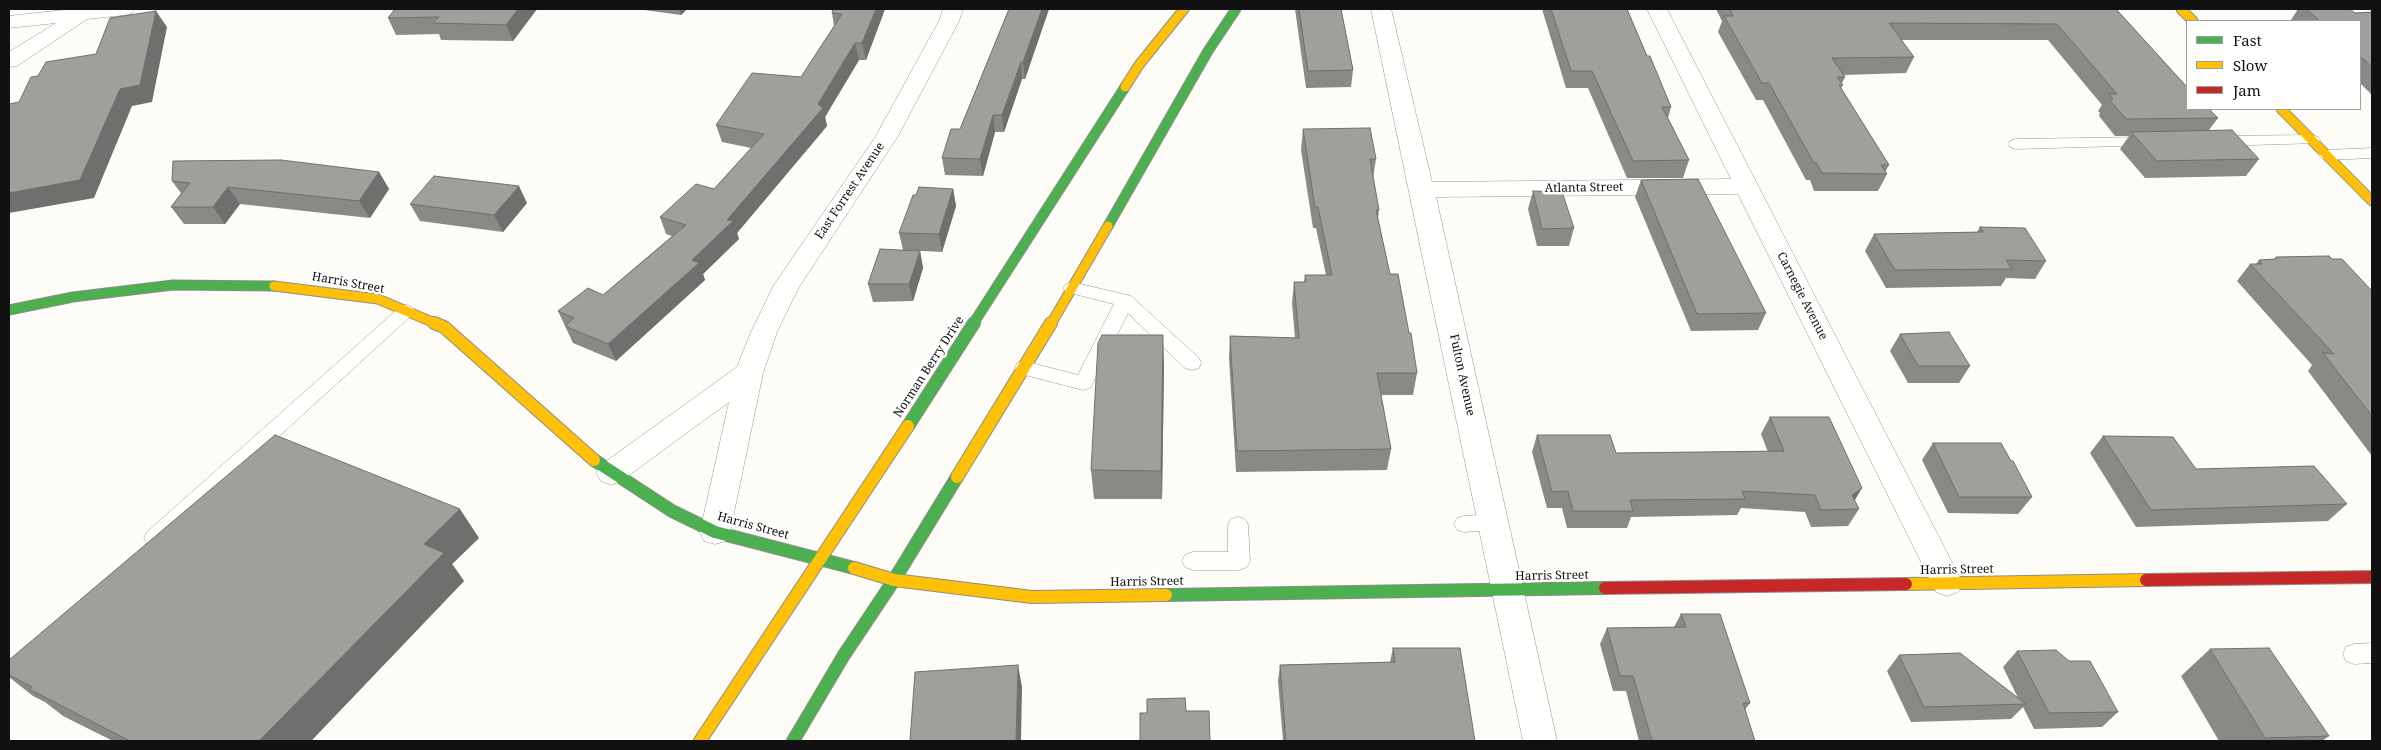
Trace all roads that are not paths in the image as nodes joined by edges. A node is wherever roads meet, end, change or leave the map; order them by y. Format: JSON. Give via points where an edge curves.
{"nodes":[{"id":1,"x":125,"y":9,"type":"edge"},
{"id":2,"x":953,"y":9,"type":"edge"},
{"id":3,"x":1184,"y":9,"type":"edge"},
{"id":4,"x":1236,"y":9,"type":"edge"},
{"id":5,"x":1381,"y":9,"type":"edge"},
{"id":6,"x":1657,"y":9,"type":"edge"},
{"id":7,"x":2181,"y":9,"type":"edge"},
{"id":8,"x":89,"y":11,"type":"edge"},
{"id":9,"x":2192,"y":20,"type":"edge"},
{"id":10,"x":9,"y":22,"type":"edge"},
{"id":11,"x":9,"y":61,"type":"edge"},
{"id":12,"x":2282,"y":110,"type":"edge"},
{"id":13,"x":2312,"y":140,"type":"junction"},
{"id":14,"x":2164,"y":142,"type":"edge"},
{"id":15,"x":2204,"y":142,"type":"edge"},
{"id":16,"x":2016,"y":144,"type":"dead end"},
{"id":17,"x":2372,"y":153,"type":"edge"},
{"id":18,"x":2327,"y":155,"type":"junction"},
{"id":19,"x":1747,"y":186,"type":"junction"},
{"id":20,"x":1422,"y":190,"type":"junction"},
{"id":21,"x":2372,"y":201,"type":"edge"},
{"id":22,"x":1072,"y":288,"type":"junction"},
{"id":23,"x":1125,"y":300,"type":"junction"},
{"id":24,"x":9,"y":310,"type":"edge"},
{"id":25,"x":406,"y":311,"type":"junction"},
{"id":26,"x":1192,"y":363,"type":"dead end"},
{"id":27,"x":1024,"y":368,"type":"junction"},
{"id":28,"x":749,"y":373,"type":"junction"},
{"id":29,"x":612,"y":473,"type":"junction"},
{"id":30,"x":1494,"y":522,"type":"junction"},
{"id":31,"x":1464,"y":524,"type":"dead end"},
{"id":32,"x":1238,"y":525,"type":"dead end"},
{"id":33,"x":716,"y":532,"type":"junction"},
{"id":34,"x":141,"y":550,"type":"edge"},
{"id":35,"x":822,"y":559,"type":"junction"},
{"id":36,"x":1193,"y":561,"type":"dead end"},
{"id":37,"x":2372,"y":578,"type":"edge"},
{"id":38,"x":894,"y":580,"type":"junction"},
{"id":39,"x":1947,"y":583,"type":"junction"},
{"id":40,"x":1508,"y":590,"type":"junction"},
{"id":41,"x":700,"y":741,"type":"edge"},
{"id":42,"x":793,"y":741,"type":"edge"},
{"id":43,"x":1540,"y":741,"type":"edge"}],
"edges":[{"from":1,"to":8,"type":"street"},
{"from":2,"to":28,"type":"street","name":"East Forrest Avenue","via":[[887,136],[787,285]]},
{"from":3,"to":35,"type":"main road","name":"Norman Berry Drive","via":[[1140,65]]},
{"from":4,"to":22,"type":"main road"},
{"from":5,"to":20,"type":"street","name":"Fulton Avenue"},
{"from":6,"to":19,"type":"street","name":"Carnegie Avenue"},
{"from":7,"to":9,"type":"main road"},
{"from":8,"to":10,"type":"street"},
{"from":8,"to":11,"type":"street"},
{"from":12,"to":13,"type":"main road"},
{"from":13,"to":15,"type":"lane"},
{"from":13,"to":18,"type":"main road"},
{"from":14,"to":16,"type":"lane"},
{"from":17,"to":18,"type":"lane"},
{"from":18,"to":21,"type":"main road"},
{"from":19,"to":20,"type":"street","name":"Atlanta Street"},
{"from":19,"to":39,"type":"street","name":"Carnegie Avenue"},
{"from":20,"to":30,"type":"street","name":"Fulton Avenue"},
{"from":22,"to":23,"type":"lane"},
{"from":22,"to":27,"type":"main road"},
{"from":23,"to":26,"type":"lane"},
{"from":23,"to":27,"type":"lane","via":[[1083,383]]},
{"from":24,"to":25,"type":"main road","name":"Harris Street","via":[[73,297],[173,285],[281,286],[378,299]]},
{"from":25,"to":29,"type":"main road","name":"Harris Street","via":[[444,327],[584,452]]},
{"from":25,"to":34,"type":"lane"},
{"from":27,"to":38,"type":"main road"},
{"from":28,"to":29,"type":"street"},
{"from":28,"to":33,"type":"street","name":"East Forrest Avenue"},
{"from":29,"to":33,"type":"main road","name":"Harris Street","via":[[672,511]]},
{"from":30,"to":31,"type":"lane"},
{"from":30,"to":40,"type":"street","name":"Fulton Avenue"},
{"from":32,"to":36,"type":"lane","via":[[1239,561]]},
{"from":33,"to":35,"type":"main road","name":"Harris Street"},
{"from":35,"to":38,"type":"main road","name":"Harris Street"},
{"from":35,"to":41,"type":"main road","name":"Norman Berry Drive"},
{"from":37,"to":39,"type":"main road","name":"Harris Street"},
{"from":38,"to":40,"type":"main road","name":"Harris Street","via":[[1032,597]]},
{"from":38,"to":42,"type":"main road"},
{"from":39,"to":40,"type":"main road","name":"Harris Street"},
{"from":40,"to":43,"type":"street","name":"Fulton Avenue"}]}
